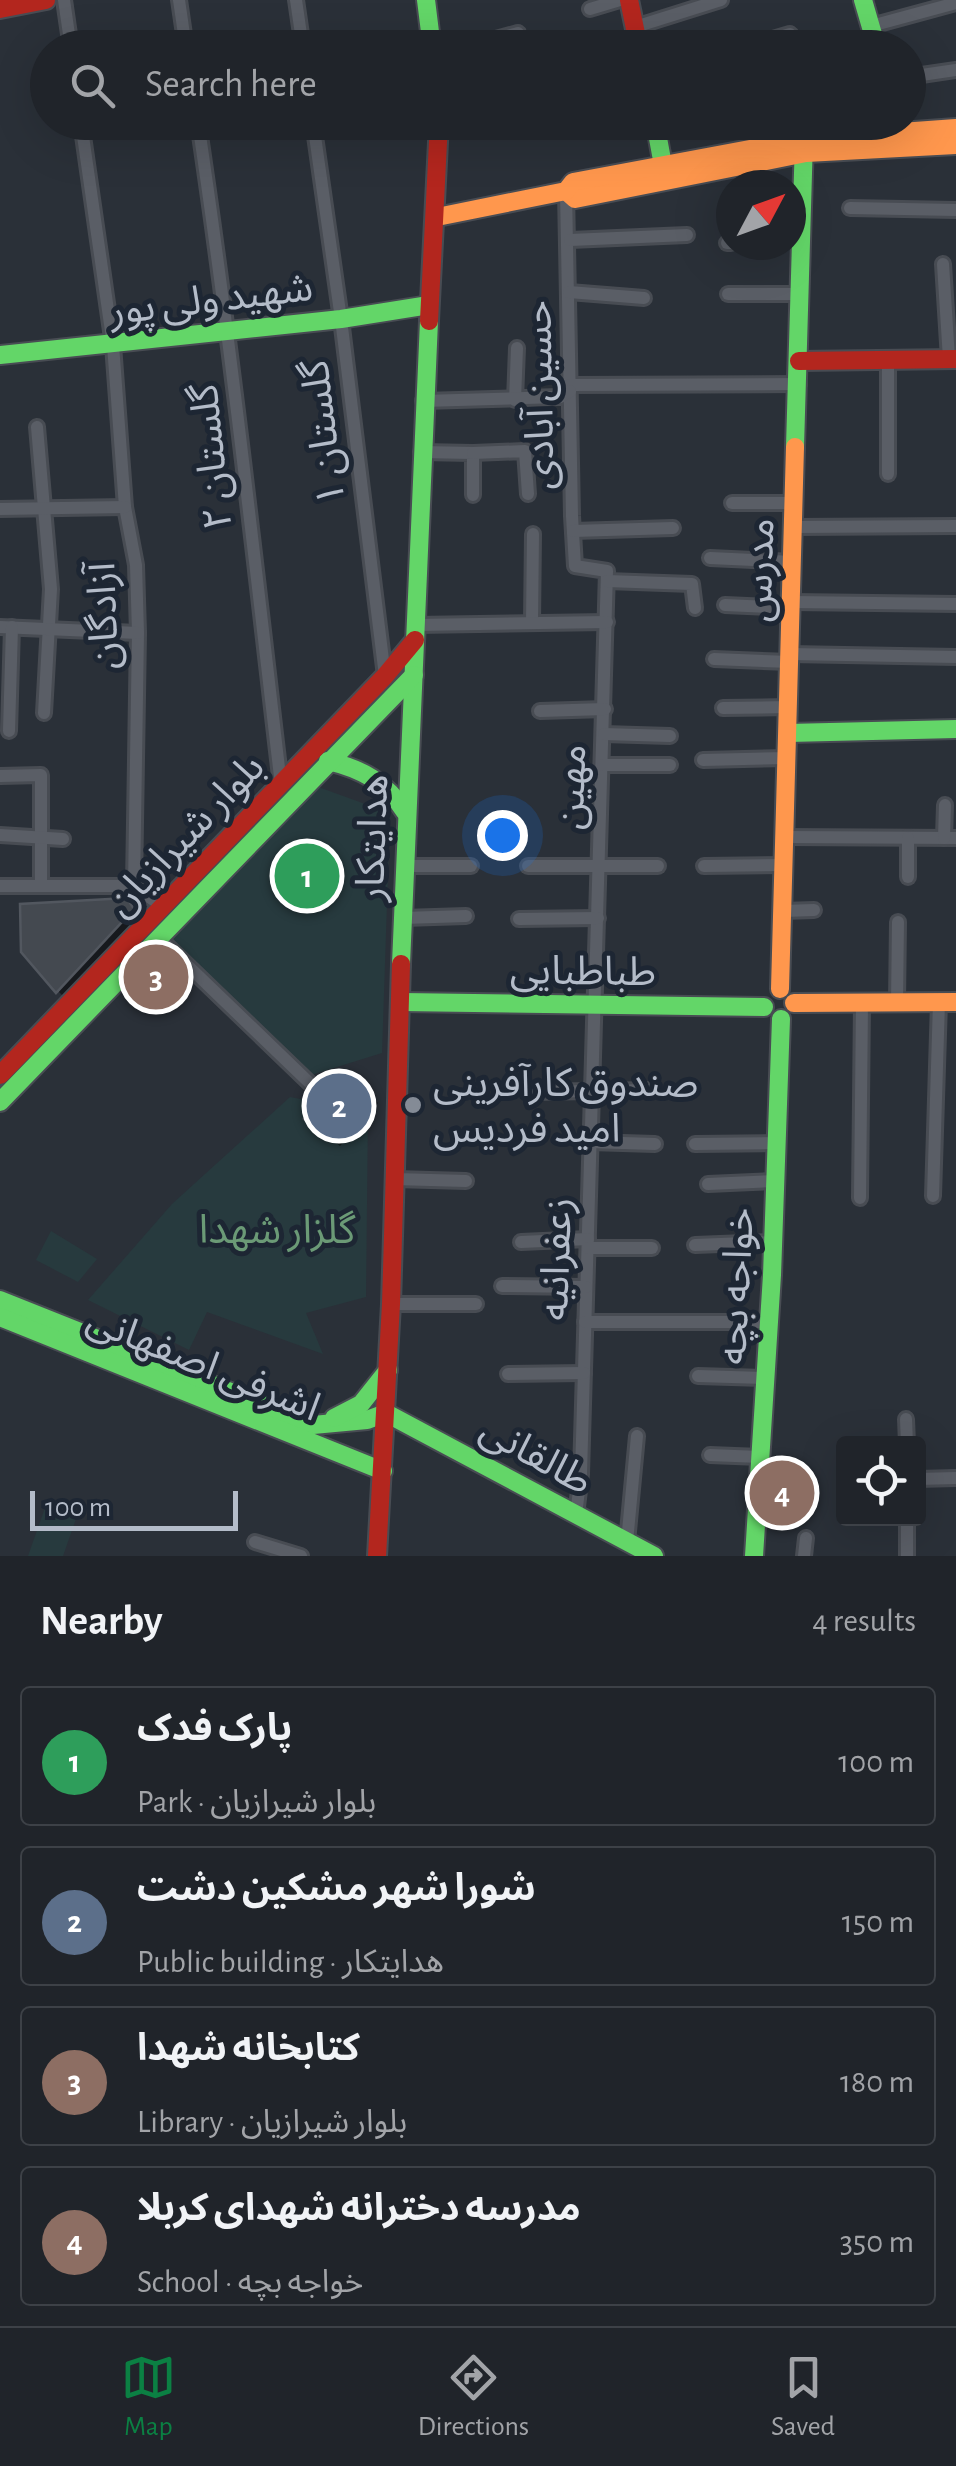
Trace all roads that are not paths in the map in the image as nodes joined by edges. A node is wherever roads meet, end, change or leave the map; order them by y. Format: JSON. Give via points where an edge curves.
{"nodes":[{"id":1,"x":46,"y":0,"type":"edge"},
{"id":2,"x":64,"y":0,"type":"edge"},
{"id":3,"x":179,"y":0,"type":"edge"},
{"id":4,"x":296,"y":0,"type":"edge"},
{"id":5,"x":426,"y":0,"type":"edge"},
{"id":6,"x":620,"y":0,"type":"edge"},
{"id":7,"x":629,"y":0,"type":"edge"},
{"id":8,"x":722,"y":0,"type":"edge"},
{"id":9,"x":863,"y":0,"type":"edge"},
{"id":10,"x":956,"y":2,"type":"edge"},
{"id":11,"x":0,"y":9,"type":"edge"},
{"id":12,"x":590,"y":9,"type":"dead end"},
{"id":13,"x":871,"y":26,"type":"junction"},
{"id":14,"x":635,"y":27,"type":"junction"},
{"id":15,"x":68,"y":30,"type":"edge"},
{"id":16,"x":183,"y":30,"type":"edge"},
{"id":17,"x":300,"y":30,"type":"edge"},
{"id":18,"x":430,"y":30,"type":"edge"},
{"id":19,"x":636,"y":30,"type":"edge"},
{"id":20,"x":872,"y":30,"type":"edge"},
{"id":21,"x":956,"y":70,"type":"edge"},
{"id":22,"x":926,"y":74,"type":"edge"},
{"id":23,"x":956,"y":128,"type":"edge"},
{"id":24,"x":926,"y":131,"type":"edge"},
{"id":25,"x":926,"y":138,"type":"edge"},
{"id":26,"x":84,"y":140,"type":"edge"},
{"id":27,"x":201,"y":140,"type":"edge"},
{"id":28,"x":317,"y":140,"type":"edge"},
{"id":29,"x":439,"y":140,"type":"edge"},
{"id":30,"x":658,"y":140,"type":"edge"},
{"id":31,"x":854,"y":140,"type":"edge"},
{"id":32,"x":956,"y":144,"type":"edge"},
{"id":33,"x":805,"y":146,"type":"junction"},
{"id":34,"x":803,"y":170,"type":"edge"},
{"id":35,"x":665,"y":175,"type":"junction"},
{"id":36,"x":566,"y":191,"type":"junction"},
{"id":37,"x":850,"y":208,"type":"dead end"},
{"id":38,"x":956,"y":210,"type":"edge"},
{"id":39,"x":437,"y":218,"type":"junction"},
{"id":40,"x":687,"y":234,"type":"dead end"},
{"id":41,"x":570,"y":240,"type":"junction"},
{"id":42,"x":798,"y":260,"type":"edge"},
{"id":43,"x":942,"y":264,"type":"dead end"},
{"id":44,"x":570,"y":292,"type":"junction"},
{"id":45,"x":728,"y":294,"type":"dead end"},
{"id":46,"x":801,"y":294,"type":"junction"},
{"id":47,"x":644,"y":298,"type":"dead end"},
{"id":48,"x":429,"y":305,"type":"junction"},
{"id":49,"x":342,"y":318,"type":"junction"},
{"id":50,"x":229,"y":330,"type":"junction"},
{"id":51,"x":112,"y":345,"type":"junction"},
{"id":52,"x":517,"y":348,"type":"dead end"},
{"id":53,"x":0,"y":356,"type":"edge"},
{"id":54,"x":952,"y":359,"type":"edge"},
{"id":55,"x":888,"y":360,"type":"junction"},
{"id":56,"x":799,"y":362,"type":"junction"},
{"id":57,"x":799,"y":384,"type":"junction"},
{"id":58,"x":570,"y":388,"type":"junction"},
{"id":59,"x":515,"y":400,"type":"junction"},
{"id":60,"x":424,"y":401,"type":"junction"},
{"id":61,"x":37,"y":428,"type":"dead end"},
{"id":62,"x":421,"y":452,"type":"junction"},
{"id":63,"x":473,"y":452,"type":"junction"},
{"id":64,"x":888,"y":474,"type":"dead end"},
{"id":65,"x":528,"y":494,"type":"dead end"},
{"id":66,"x":473,"y":496,"type":"dead end"},
{"id":67,"x":732,"y":503,"type":"dead end"},
{"id":68,"x":795,"y":503,"type":"junction"},
{"id":69,"x":125,"y":507,"type":"junction"},
{"id":70,"x":44,"y":508,"type":"junction"},
{"id":71,"x":0,"y":509,"type":"edge"},
{"id":72,"x":794,"y":526,"type":"junction"},
{"id":73,"x":956,"y":526,"type":"edge"},
{"id":74,"x":673,"y":528,"type":"dead end"},
{"id":75,"x":573,"y":530,"type":"junction"},
{"id":76,"x":533,"y":534,"type":"dead end"},
{"id":77,"x":710,"y":558,"type":"dead end"},
{"id":78,"x":793,"y":562,"type":"junction"},
{"id":79,"x":607,"y":576,"type":"junction"},
{"id":80,"x":956,"y":604,"type":"edge"},
{"id":81,"x":725,"y":605,"type":"dead end"},
{"id":82,"x":792,"y":605,"type":"junction"},
{"id":83,"x":695,"y":608,"type":"dead end"},
{"id":84,"x":607,"y":622,"type":"junction"},
{"id":85,"x":532,"y":623,"type":"junction"},
{"id":86,"x":6,"y":627,"type":"edge"},
{"id":87,"x":51,"y":628,"type":"junction"},
{"id":88,"x":416,"y":632,"type":"junction"},
{"id":89,"x":138,"y":633,"type":"junction"},
{"id":90,"x":956,"y":657,"type":"edge"},
{"id":91,"x":714,"y":658,"type":"dead end"},
{"id":92,"x":790,"y":658,"type":"junction"},
{"id":93,"x":414,"y":674,"type":"junction"},
{"id":94,"x":385,"y":676,"type":"junction"},
{"id":95,"x":400,"y":691,"type":"junction"},
{"id":96,"x":789,"y":706,"type":"junction"},
{"id":97,"x":723,"y":708,"type":"dead end"},
{"id":98,"x":605,"y":709,"type":"junction"},
{"id":99,"x":540,"y":711,"type":"dead end"},
{"id":100,"x":44,"y":714,"type":"dead end"},
{"id":101,"x":956,"y":728,"type":"edge"},
{"id":102,"x":8,"y":731,"type":"dead end"},
{"id":103,"x":788,"y":733,"type":"junction"},
{"id":104,"x":604,"y":734,"type":"junction"},
{"id":105,"x":670,"y":736,"type":"dead end"},
{"id":106,"x":788,"y":758,"type":"junction"},
{"id":107,"x":703,"y":760,"type":"dead end"},
{"id":108,"x":328,"y":761,"type":"junction"},
{"id":109,"x":603,"y":765,"type":"junction"},
{"id":110,"x":670,"y":765,"type":"dead end"},
{"id":111,"x":0,"y":776,"type":"edge"},
{"id":112,"x":280,"y":785,"type":"junction"},
{"id":113,"x":945,"y":805,"type":"dead end"},
{"id":114,"x":406,"y":812,"type":"junction"},
{"id":115,"x":0,"y":835,"type":"edge"},
{"id":116,"x":785,"y":837,"type":"junction"},
{"id":117,"x":42,"y":838,"type":"junction"},
{"id":118,"x":908,"y":838,"type":"junction"},
{"id":119,"x":950,"y":838,"type":"edge"},
{"id":120,"x":63,"y":839,"type":"dead end"},
{"id":121,"x":784,"y":865,"type":"junction"},
{"id":122,"x":405,"y":866,"type":"junction"},
{"id":123,"x":471,"y":866,"type":"dead end"},
{"id":124,"x":528,"y":866,"type":"dead end"},
{"id":125,"x":658,"y":866,"type":"dead end"},
{"id":126,"x":704,"y":866,"type":"dead end"},
{"id":127,"x":600,"y":868,"type":"junction"},
{"id":128,"x":908,"y":877,"type":"dead end"},
{"id":129,"x":0,"y":886,"type":"edge"},
{"id":130,"x":42,"y":886,"type":"junction"},
{"id":131,"x":134,"y":886,"type":"junction"},
{"id":132,"x":162,"y":906,"type":"junction"},
{"id":133,"x":814,"y":910,"type":"dead end"},
{"id":134,"x":783,"y":911,"type":"junction"},
{"id":135,"x":466,"y":916,"type":"dead end"},
{"id":136,"x":403,"y":918,"type":"junction"},
{"id":137,"x":598,"y":918,"type":"junction"},
{"id":138,"x":519,"y":919,"type":"dead end"},
{"id":139,"x":898,"y":922,"type":"dead end"},
{"id":140,"x":158,"y":936,"type":"junction"},
{"id":141,"x":780,"y":988,"type":"junction"},
{"id":142,"x":401,"y":1002,"type":"junction"},
{"id":143,"x":897,"y":1002,"type":"junction"},
{"id":144,"x":947,"y":1002,"type":"edge"},
{"id":145,"x":794,"y":1003,"type":"junction"},
{"id":146,"x":862,"y":1003,"type":"junction"},
{"id":147,"x":594,"y":1005,"type":"junction"},
{"id":148,"x":764,"y":1007,"type":"junction"},
{"id":149,"x":781,"y":1018,"type":"junction"},
{"id":150,"x":0,"y":1075,"type":"edge"},
{"id":151,"x":344,"y":1085,"type":"dead end"},
{"id":152,"x":652,"y":1090,"type":"dead end"},
{"id":153,"x":530,"y":1092,"type":"dead end"},
{"id":154,"x":592,"y":1092,"type":"junction"},
{"id":155,"x":0,"y":1102,"type":"edge"},
{"id":156,"x":590,"y":1142,"type":"junction"},
{"id":157,"x":776,"y":1143,"type":"junction"},
{"id":158,"x":656,"y":1144,"type":"dead end"},
{"id":159,"x":695,"y":1144,"type":"dead end"},
{"id":160,"x":394,"y":1179,"type":"junction"},
{"id":161,"x":775,"y":1181,"type":"junction"},
{"id":162,"x":466,"y":1182,"type":"dead end"},
{"id":163,"x":708,"y":1184,"type":"dead end"},
{"id":164,"x":933,"y":1196,"type":"dead end"},
{"id":165,"x":860,"y":1198,"type":"dead end"},
{"id":166,"x":521,"y":1242,"type":"dead end"},
{"id":167,"x":773,"y":1242,"type":"junction"},
{"id":168,"x":588,"y":1244,"type":"junction"},
{"id":169,"x":695,"y":1245,"type":"dead end"},
{"id":170,"x":652,"y":1248,"type":"dead end"},
{"id":171,"x":502,"y":1286,"type":"dead end"},
{"id":172,"x":586,"y":1287,"type":"junction"},
{"id":173,"x":0,"y":1300,"type":"edge"},
{"id":174,"x":391,"y":1304,"type":"junction"},
{"id":175,"x":476,"y":1304,"type":"dead end"},
{"id":176,"x":0,"y":1317,"type":"edge"},
{"id":177,"x":585,"y":1322,"type":"junction"},
{"id":178,"x":769,"y":1322,"type":"junction"},
{"id":179,"x":388,"y":1370,"type":"junction"},
{"id":180,"x":584,"y":1373,"type":"junction"},
{"id":181,"x":508,"y":1374,"type":"dead end"},
{"id":182,"x":698,"y":1376,"type":"dead end"},
{"id":183,"x":765,"y":1378,"type":"junction"},
{"id":184,"x":386,"y":1413,"type":"junction"},
{"id":185,"x":906,"y":1419,"type":"dead end"},
{"id":186,"x":313,"y":1425,"type":"junction"},
{"id":187,"x":637,"y":1436,"type":"dead end"},
{"id":188,"x":907,"y":1436,"type":"edge"},
{"id":189,"x":710,"y":1455,"type":"dead end"},
{"id":190,"x":760,"y":1457,"type":"junction"},
{"id":191,"x":383,"y":1471,"type":"junction"},
{"id":192,"x":956,"y":1478,"type":"edge"},
{"id":193,"x":926,"y":1479,"type":"edge"},
{"id":194,"x":576,"y":1515,"type":"junction"},
{"id":195,"x":907,"y":1526,"type":"edge"},
{"id":196,"x":806,"y":1538,"type":"dead end"},
{"id":197,"x":255,"y":1542,"type":"dead end"},
{"id":198,"x":627,"y":1542,"type":"junction"},
{"id":199,"x":383,"y":1554,"type":"edge"},
{"id":200,"x":301,"y":1556,"type":"edge"},
{"id":201,"x":654,"y":1556,"type":"edge"},
{"id":202,"x":754,"y":1556,"type":"edge"},
{"id":203,"x":804,"y":1556,"type":"edge"},
{"id":204,"x":907,"y":1556,"type":"edge"}],
"edges":[{"from":1,"to":11,"type":"main road"},
{"from":2,"to":15,"type":"street"},
{"from":3,"to":16,"type":"street"},
{"from":4,"to":17,"type":"street"},
{"from":5,"to":18,"type":"main road"},
{"from":6,"to":12,"type":"street"},
{"from":7,"to":14,"type":"main road"},
{"from":8,"to":14,"type":"street"},
{"from":9,"to":13,"type":"main road"},
{"from":10,"to":13,"type":"street"},
{"from":13,"to":20,"type":"main road"},
{"from":14,"to":19,"type":"main road"},
{"from":21,"to":22,"type":"street"},
{"from":23,"to":24,"type":"main road"},
{"from":25,"to":32,"type":"main road"},
{"from":26,"to":51,"type":"street","name":"آزادگان"},
{"from":27,"to":50,"type":"street","name":"گلستان ۲"},
{"from":28,"to":49,"type":"street","name":"گلستان ۱"},
{"from":29,"to":39,"type":"main road","name":"هدایتکار"},
{"from":30,"to":35,"type":"main road"},
{"from":31,"to":33,"type":"main road"},
{"from":33,"to":34,"type":"main road","name":"مدرس"},
{"from":33,"to":35,"type":"main road"},
{"from":35,"to":36,"type":"main road","via":[[573,182]]},
{"from":36,"to":39,"type":"main road"},
{"from":36,"to":41,"type":"street","name":"حسین آبادی"},
{"from":37,"to":38,"type":"street"},
{"from":39,"to":48,"type":"main road","name":"هدایتکار"},
{"from":40,"to":41,"type":"street"},
{"from":41,"to":44,"type":"street","name":"حسین آبادی"},
{"from":42,"to":46,"type":"main road","name":"مدرس"},
{"from":43,"to":54,"type":"street"},
{"from":44,"to":47,"type":"street"},
{"from":44,"to":58,"type":"street","name":"حسین آبادی"},
{"from":45,"to":46,"type":"street"},
{"from":46,"to":56,"type":"main road","name":"مدرس"},
{"from":48,"to":49,"type":"main road","name":"شهید ولی پور"},
{"from":48,"to":60,"type":"main road","name":"هدایتکار"},
{"from":49,"to":50,"type":"main road","name":"شهید ولی پور"},
{"from":49,"to":94,"type":"street","name":"گلستان ۱"},
{"from":50,"to":51,"type":"main road","name":"شهید ولی پور"},
{"from":50,"to":112,"type":"street","name":"گلستان ۲"},
{"from":51,"to":53,"type":"main road","name":"شهید ولی پور"},
{"from":51,"to":69,"type":"street","name":"آزادگان"},
{"from":52,"to":59,"type":"street"},
{"from":54,"to":55,"type":"main road"},
{"from":55,"to":56,"type":"main road"},
{"from":55,"to":64,"type":"street"},
{"from":56,"to":57,"type":"main road","name":"مدرس"},
{"from":57,"to":58,"type":"street"},
{"from":57,"to":68,"type":"main road","name":"مدرس"},
{"from":58,"to":59,"type":"street","via":[[560,398]]},
{"from":58,"to":75,"type":"street","name":"حسین آبادی"},
{"from":59,"to":60,"type":"street"},
{"from":60,"to":62,"type":"main road","name":"هدایتکار"},
{"from":61,"to":70,"type":"street"},
{"from":62,"to":63,"type":"street"},
{"from":62,"to":88,"type":"main road","name":"هدایتکار"},
{"from":63,"to":65,"type":"street","via":[[526,451]]},
{"from":63,"to":66,"type":"street"},
{"from":67,"to":68,"type":"street"},
{"from":68,"to":72,"type":"main road","name":"مدرس"},
{"from":69,"to":70,"type":"street"},
{"from":69,"to":89,"type":"street","name":"آزادگان"},
{"from":70,"to":71,"type":"street"},
{"from":70,"to":87,"type":"street"},
{"from":72,"to":73,"type":"street"},
{"from":72,"to":78,"type":"main road","name":"مدرس"},
{"from":74,"to":75,"type":"street"},
{"from":75,"to":79,"type":"street","name":"حسین آبادی","via":[[575,566]]},
{"from":76,"to":85,"type":"street"},
{"from":77,"to":78,"type":"street"},
{"from":78,"to":82,"type":"main road","name":"مدرس"},
{"from":79,"to":83,"type":"street","via":[[692,584]]},
{"from":79,"to":84,"type":"street","name":"مهین"},
{"from":80,"to":82,"type":"street"},
{"from":81,"to":82,"type":"street"},
{"from":82,"to":92,"type":"main road","name":"مدرس"},
{"from":84,"to":85,"type":"street"},
{"from":84,"to":98,"type":"street","name":"مهین"},
{"from":85,"to":88,"type":"street"},
{"from":86,"to":87,"type":"street"},
{"from":86,"to":102,"type":"street"},
{"from":87,"to":89,"type":"street"},
{"from":87,"to":100,"type":"street"},
{"from":88,"to":93,"type":"main road","name":"هدایتکار"},
{"from":88,"to":94,"type":"main road","name":"بلوار شیرازیان"},
{"from":89,"to":131,"type":"street","name":"آزادگان"},
{"from":90,"to":92,"type":"street"},
{"from":91,"to":92,"type":"street"},
{"from":92,"to":96,"type":"main road","name":"مدرس"},
{"from":93,"to":95,"type":"main road","name":"بلوار شیرازیان"},
{"from":93,"to":114,"type":"main road","name":"هدایتکار"},
{"from":94,"to":95,"type":"main road"},
{"from":94,"to":112,"type":"main road","name":"بلوار شیرازیان"},
{"from":95,"to":108,"type":"main road","name":"بلوار شیرازیان"},
{"from":96,"to":97,"type":"street"},
{"from":96,"to":103,"type":"main road","name":"مدرس"},
{"from":98,"to":99,"type":"street"},
{"from":98,"to":104,"type":"street","name":"مهین"},
{"from":101,"to":103,"type":"main road"},
{"from":103,"to":106,"type":"main road","name":"مدرس"},
{"from":104,"to":105,"type":"street"},
{"from":104,"to":109,"type":"street","name":"مهین"},
{"from":106,"to":107,"type":"street"},
{"from":106,"to":116,"type":"main road","name":"مدرس"},
{"from":108,"to":114,"type":"main road","via":[[372,774]]},
{"from":108,"to":140,"type":"main road","name":"بلوار شیرازیان"},
{"from":109,"to":110,"type":"street"},
{"from":109,"to":127,"type":"street","name":"مهین"},
{"from":111,"to":117,"type":"street","via":[[41,775]]},
{"from":112,"to":132,"type":"main road","name":"بلوار شیرازیان"},
{"from":113,"to":119,"type":"street"},
{"from":114,"to":122,"type":"main road","name":"هدایتکار"},
{"from":115,"to":117,"type":"street"},
{"from":116,"to":118,"type":"street"},
{"from":116,"to":121,"type":"main road","name":"مدرس"},
{"from":117,"to":120,"type":"street"},
{"from":117,"to":130,"type":"street"},
{"from":118,"to":119,"type":"street"},
{"from":118,"to":128,"type":"street"},
{"from":121,"to":126,"type":"street"},
{"from":121,"to":134,"type":"main road","name":"مدرس"},
{"from":122,"to":123,"type":"street"},
{"from":122,"to":136,"type":"main road","name":"هدایتکار"},
{"from":124,"to":127,"type":"street"},
{"from":125,"to":127,"type":"street"},
{"from":127,"to":137,"type":"street","name":"مهین"},
{"from":129,"to":130,"type":"street"},
{"from":130,"to":131,"type":"street"},
{"from":131,"to":132,"type":"street"},
{"from":132,"to":150,"type":"main road","name":"بلوار شیرازیان"},
{"from":133,"to":134,"type":"street"},
{"from":134,"to":141,"type":"main road","name":"مدرس"},
{"from":135,"to":136,"type":"street"},
{"from":136,"to":142,"type":"main road","name":"هدایتکار"},
{"from":137,"to":138,"type":"street"},
{"from":137,"to":147,"type":"street","name":"مهین"},
{"from":139,"to":143,"type":"street"},
{"from":140,"to":151,"type":"street","via":[[320,1093]]},
{"from":140,"to":155,"type":"main road","name":"بلوار شیرازیان"},
{"from":141,"to":145,"type":"main road"},
{"from":141,"to":148,"type":"main road","via":[[767,994]]},
{"from":142,"to":147,"type":"main road","name":"طباطبایی"},
{"from":142,"to":160,"type":"main road","name":"هدایتکار"},
{"from":143,"to":144,"type":"main road"},
{"from":143,"to":146,"type":"main road"},
{"from":144,"to":164,"type":"street"},
{"from":145,"to":146,"type":"main road"},
{"from":145,"to":149,"type":"main road"},
{"from":146,"to":165,"type":"street"},
{"from":147,"to":148,"type":"main road","name":"طباطبایی"},
{"from":147,"to":154,"type":"street","name":"زعفرانیه"},
{"from":148,"to":149,"type":"main road"},
{"from":149,"to":157,"type":"main road","name":"خواجه بچه"},
{"from":152,"to":154,"type":"street"},
{"from":153,"to":154,"type":"street"},
{"from":154,"to":156,"type":"street","name":"زعفرانیه"},
{"from":156,"to":158,"type":"street"},
{"from":156,"to":168,"type":"street","name":"زعفرانیه"},
{"from":157,"to":159,"type":"street"},
{"from":157,"to":161,"type":"main road","name":"خواجه بچه"},
{"from":160,"to":162,"type":"street"},
{"from":160,"to":174,"type":"main road","name":"هدایتکار"},
{"from":161,"to":163,"type":"street"},
{"from":161,"to":167,"type":"main road","name":"خواجه بچه"},
{"from":166,"to":168,"type":"street"},
{"from":167,"to":169,"type":"street"},
{"from":167,"to":178,"type":"main road","name":"خواجه بچه"},
{"from":168,"to":170,"type":"street"},
{"from":168,"to":172,"type":"street","name":"زعفرانیه"},
{"from":171,"to":172,"type":"street"},
{"from":172,"to":177,"type":"street","name":"زعفرانیه"},
{"from":173,"to":186,"type":"main road","name":"اشرفی اصفهانی"},
{"from":174,"to":175,"type":"street"},
{"from":174,"to":179,"type":"main road","name":"هدایتکار"},
{"from":176,"to":191,"type":"main road","name":"اشرفی اصفهانی"},
{"from":177,"to":178,"type":"street"},
{"from":177,"to":180,"type":"street","name":"زعفرانیه"},
{"from":178,"to":183,"type":"main road","name":"خواجه بچه"},
{"from":179,"to":184,"type":"main road","name":"هدایتکار"},
{"from":179,"to":186,"type":"main road","via":[[362,1404]]},
{"from":180,"to":181,"type":"street"},
{"from":180,"to":194,"type":"street","name":"زعفرانیه"},
{"from":182,"to":183,"type":"street"},
{"from":183,"to":190,"type":"main road","name":"خواجه بچه"},
{"from":184,"to":186,"type":"main road","name":"اشرفی اصفهانی"},
{"from":184,"to":191,"type":"main road","name":"هدایتکار"},
{"from":184,"to":194,"type":"main road","name":"طالقانی"},
{"from":185,"to":188,"type":"street"},
{"from":187,"to":198,"type":"street"},
{"from":189,"to":190,"type":"street"},
{"from":190,"to":202,"type":"main road","name":"خواجه بچه"},
{"from":191,"to":199,"type":"main road","name":"هدایتکار"},
{"from":192,"to":193,"type":"street"},
{"from":194,"to":198,"type":"main road","name":"طالقانی"},
{"from":195,"to":204,"type":"street"},
{"from":196,"to":203,"type":"street"},
{"from":197,"to":200,"type":"street"},
{"from":198,"to":201,"type":"main road","name":"طالقانی"}]}
